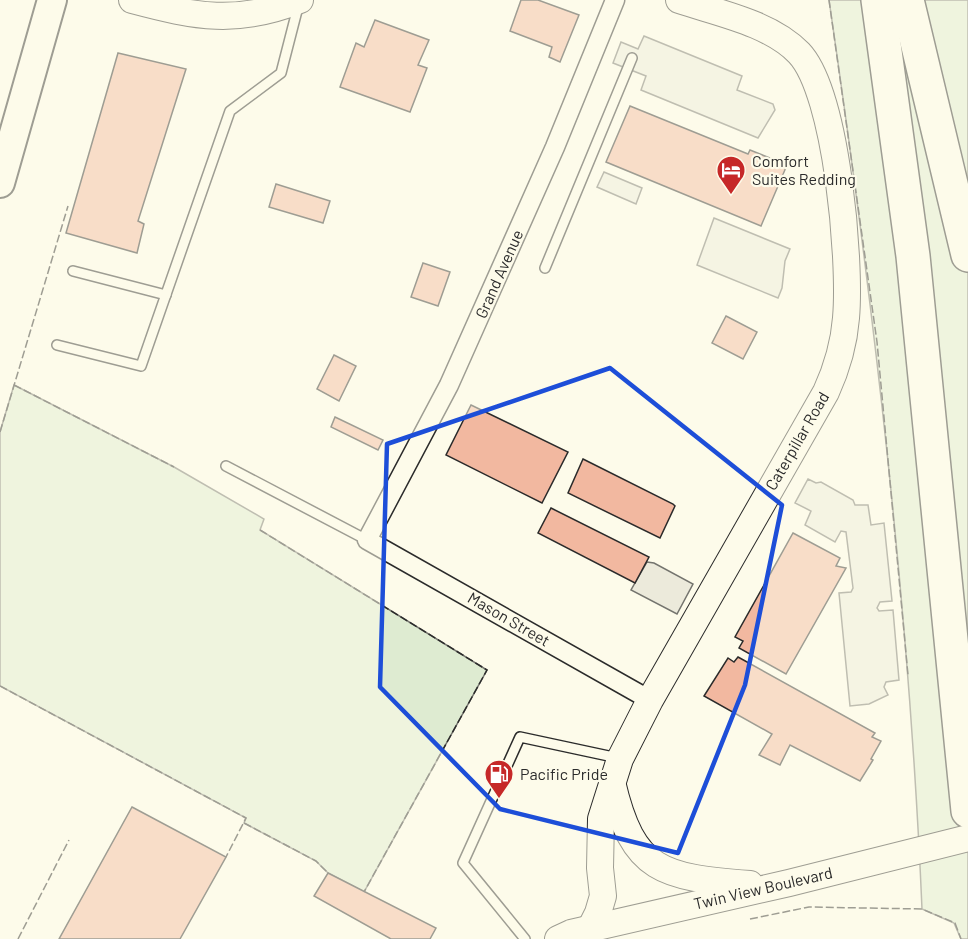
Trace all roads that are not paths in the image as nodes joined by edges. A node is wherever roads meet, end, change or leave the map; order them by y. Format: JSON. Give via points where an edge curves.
{"nodes":[{"id":1,"x":52,"y":0,"type":"edge"},
{"id":2,"x":132,"y":0,"type":"edge"},
{"id":3,"x":300,"y":0,"type":"edge"},
{"id":4,"x":615,"y":0,"type":"edge"},
{"id":5,"x":679,"y":0,"type":"edge"},
{"id":6,"x":878,"y":0,"type":"edge"},
{"id":7,"x":907,"y":0,"type":"edge"},
{"id":8,"x":632,"y":58,"type":"dead end"},
{"id":9,"x":0,"y":183,"type":"edge"},
{"id":10,"x":968,"y":255,"type":"edge"},
{"id":11,"x":546,"y":268,"type":"dead end"},
{"id":12,"x":73,"y":271,"type":"dead end"},
{"id":13,"x":166,"y":295,"type":"junction"},
{"id":14,"x":57,"y":345,"type":"dead end"},
{"id":15,"x":226,"y":466,"type":"dead end"},
{"id":16,"x":367,"y":540,"type":"junction"},
{"id":17,"x":651,"y":700,"type":"junction"},
{"id":18,"x":616,"y":770,"type":"junction"},
{"id":19,"x":968,"y":811,"type":"edge"},
{"id":20,"x":968,"y":838,"type":"edge"},
{"id":21,"x":789,"y":883,"type":"junction"},
{"id":22,"x":590,"y":929,"type":"junction"},
{"id":23,"x":525,"y":939,"type":"edge"},
{"id":24,"x":558,"y":939,"type":"edge"}],
"edges":[{"from":1,"to":9,"type":"main road"},
{"from":2,"to":3,"type":"street","via":[[217,18],[244,16]]},
{"from":3,"to":13,"type":"lane","via":[[281,73],[230,111]]},
{"from":4,"to":16,"type":"street","name":"Grand Avenue","via":[[449,386]]},
{"from":5,"to":17,"type":"street","name":"Caterpillar Road","via":[[788,43],[813,71],[829,124],[848,292],[842,349],[830,383]]},
{"from":6,"to":19,"type":"highway","via":[[913,256]]},
{"from":7,"to":10,"type":"highway"},
{"from":8,"to":11,"type":"lane"},
{"from":12,"to":13,"type":"lane"},
{"from":13,"to":14,"type":"lane","via":[[141,366]]},
{"from":15,"to":16,"type":"lane"},
{"from":16,"to":17,"type":"street","name":"Mason Street"},
{"from":17,"to":18,"type":"street","name":"Caterpillar Road"},
{"from":18,"to":21,"type":"street","via":[[627,831],[651,863],[712,881]]},
{"from":18,"to":22,"type":"street","name":"Caterpillar Road","via":[[601,819],[603,896]]},
{"from":18,"to":23,"type":"lane","via":[[520,737],[463,863]]},
{"from":20,"to":21,"type":"street","name":"Twin View Boulevard"},
{"from":21,"to":22,"type":"street","name":"Twin View Boulevard"},
{"from":22,"to":24,"type":"street","name":"Twin View Boulevard"}]}
